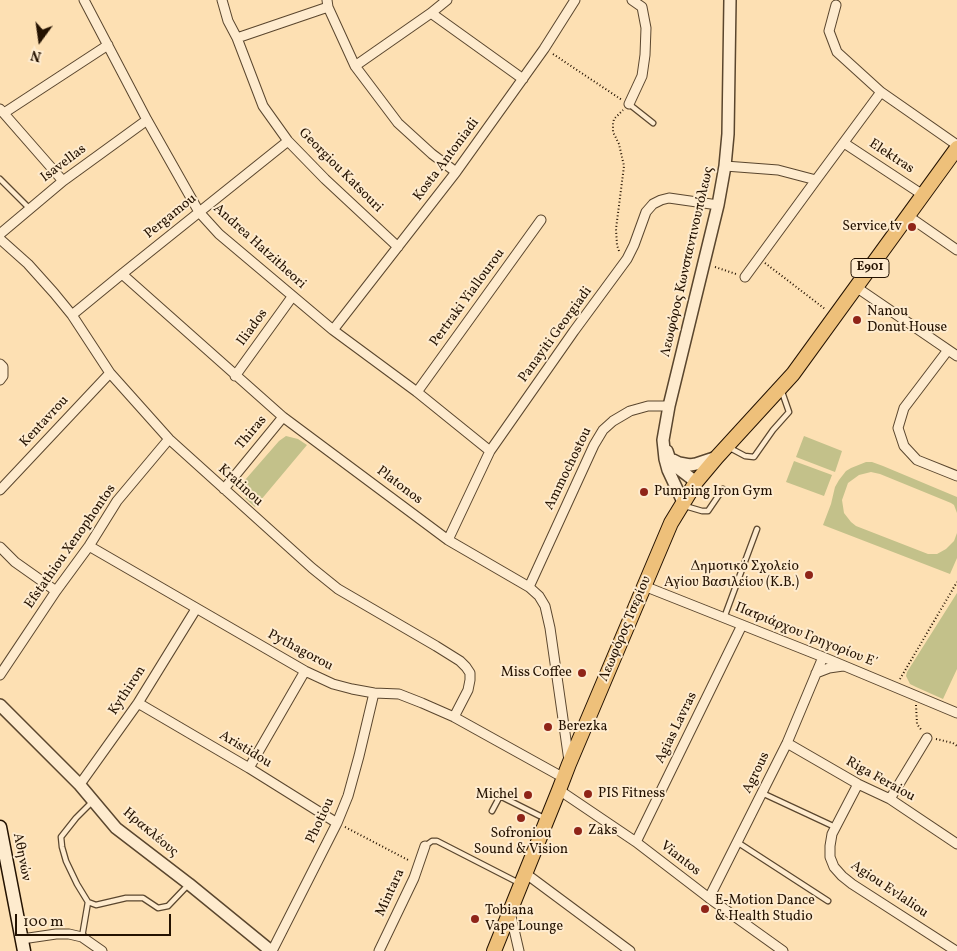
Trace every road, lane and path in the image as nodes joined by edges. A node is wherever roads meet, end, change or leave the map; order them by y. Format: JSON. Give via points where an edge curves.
{"nodes":[{"id":1,"x":84,"y":0,"type":"edge"},
{"id":2,"x":222,"y":0,"type":"edge"},
{"id":3,"x":447,"y":0,"type":"edge"},
{"id":4,"x":575,"y":0,"type":"edge"},
{"id":5,"x":632,"y":0,"type":"edge"},
{"id":6,"x":730,"y":0,"type":"edge"},
{"id":7,"x":327,"y":3,"type":"edge"},
{"id":8,"x":836,"y":5,"type":"dead end"},
{"id":9,"x":432,"y":13,"type":"junction"},
{"id":10,"x":237,"y":38,"type":"junction"},
{"id":11,"x":108,"y":45,"type":"junction"},
{"id":12,"x":544,"y":49,"type":"junction"},
{"id":13,"x":355,"y":66,"type":"junction"},
{"id":14,"x":523,"y":79,"type":"junction"},
{"id":15,"x":881,"y":92,"type":"junction"},
{"id":16,"x":629,"y":104,"type":"junction"},
{"id":17,"x":2,"y":111,"type":"edge"},
{"id":18,"x":147,"y":120,"type":"junction"},
{"id":19,"x":653,"y":123,"type":"dead end"},
{"id":20,"x":288,"y":141,"type":"junction"},
{"id":21,"x":844,"y":143,"type":"junction"},
{"id":22,"x":957,"y":147,"type":"edge"},
{"id":23,"x":725,"y":166,"type":"junction"},
{"id":24,"x":456,"y":172,"type":"junction"},
{"id":25,"x":0,"y":179,"type":"edge"},
{"id":26,"x":63,"y":180,"type":"junction"},
{"id":27,"x":816,"y":180,"type":"junction"},
{"id":28,"x":923,"y":195,"type":"junction"},
{"id":29,"x":718,"y":205,"type":"junction"},
{"id":30,"x":30,"y":209,"type":"junction"},
{"id":31,"x":199,"y":212,"type":"junction"},
{"id":32,"x":908,"y":216,"type":"junction"},
{"id":33,"x":541,"y":220,"type":"dead end"},
{"id":34,"x":0,"y":234,"type":"edge"},
{"id":35,"x":0,"y":240,"type":"edge"},
{"id":36,"x":398,"y":247,"type":"junction"},
{"id":37,"x":957,"y":250,"type":"edge"},
{"id":38,"x":759,"y":258,"type":"junction"},
{"id":39,"x":625,"y":262,"type":"junction"},
{"id":40,"x":704,"y":263,"type":"junction"},
{"id":41,"x":122,"y":274,"type":"junction"},
{"id":42,"x":745,"y":277,"type":"joint"},
{"id":43,"x":856,"y":287,"type":"junction"},
{"id":44,"x":292,"y":296,"type":"junction"},
{"id":45,"x":72,"y":315,"type":"junction"},
{"id":46,"x":835,"y":316,"type":"junction"},
{"id":47,"x":333,"y":330,"type":"junction"},
{"id":48,"x":948,"y":350,"type":"junction"},
{"id":49,"x":957,"y":356,"type":"edge"},
{"id":50,"x":0,"y":364,"type":"edge"},
{"id":51,"x":110,"y":374,"type":"junction"},
{"id":52,"x":235,"y":376,"type":"junction"},
{"id":53,"x":0,"y":380,"type":"edge"},
{"id":54,"x":781,"y":388,"type":"junction"},
{"id":55,"x":417,"y":392,"type":"junction"},
{"id":56,"x":669,"y":406,"type":"junction"},
{"id":57,"x":283,"y":417,"type":"junction"},
{"id":58,"x":169,"y":439,"type":"junction"},
{"id":59,"x":663,"y":440,"type":"junction"},
{"id":60,"x":490,"y":451,"type":"junction"},
{"id":61,"x":722,"y":451,"type":"junction"},
{"id":62,"x":671,"y":459,"type":"junction"},
{"id":63,"x":957,"y":476,"type":"edge"},
{"id":64,"x":696,"y":482,"type":"junction"},
{"id":65,"x":224,"y":489,"type":"junction"},
{"id":66,"x":723,"y":489,"type":"dead end"},
{"id":67,"x":0,"y":490,"type":"edge"},
{"id":68,"x":682,"y":503,"type":"junction"},
{"id":69,"x":757,"y":529,"type":"dead end"},
{"id":70,"x":448,"y":540,"type":"junction"},
{"id":71,"x":0,"y":546,"type":"edge"},
{"id":72,"x":88,"y":546,"type":"junction"},
{"id":73,"x":957,"y":582,"type":"edge"},
{"id":74,"x":644,"y":586,"type":"junction"},
{"id":75,"x":529,"y":587,"type":"junction"},
{"id":76,"x":56,"y":591,"type":"junction"},
{"id":77,"x":196,"y":609,"type":"junction"},
{"id":78,"x":724,"y":618,"type":"junction"},
{"id":79,"x":742,"y":625,"type":"junction"},
{"id":80,"x":822,"y":657,"type":"junction"},
{"id":81,"x":844,"y":666,"type":"junction"},
{"id":82,"x":305,"y":671,"type":"junction"},
{"id":83,"x":816,"y":673,"type":"junction"},
{"id":84,"x":0,"y":676,"type":"edge"},
{"id":85,"x":895,"y":688,"type":"junction"},
{"id":86,"x":374,"y":694,"type":"junction"},
{"id":87,"x":916,"y":696,"type":"junction"},
{"id":88,"x":138,"y":703,"type":"junction"},
{"id":89,"x":0,"y":706,"type":"edge"},
{"id":90,"x":957,"y":713,"type":"edge"},
{"id":91,"x":454,"y":717,"type":"junction"},
{"id":92,"x":927,"y":738,"type":"junction"},
{"id":93,"x":787,"y":743,"type":"junction"},
{"id":94,"x":957,"y":746,"type":"edge"},
{"id":95,"x":569,"y":764,"type":"junction"},
{"id":96,"x":249,"y":768,"type":"junction"},
{"id":97,"x":79,"y":784,"type":"junction"},
{"id":98,"x":562,"y":784,"type":"junction"},
{"id":99,"x":858,"y":784,"type":"junction"},
{"id":100,"x":762,"y":793,"type":"junction"},
{"id":101,"x":890,"y":799,"type":"junction"},
{"id":102,"x":94,"y":801,"type":"junction"},
{"id":103,"x":492,"y":811,"type":"dead end"},
{"id":104,"x":547,"y":820,"type":"junction"},
{"id":105,"x":337,"y":823,"type":"junction"},
{"id":106,"x":835,"y":826,"type":"junction"},
{"id":107,"x":0,"y":827,"type":"edge"},
{"id":108,"x":636,"y":842,"type":"junction"},
{"id":109,"x":737,"y":842,"type":"junction"},
{"id":110,"x":957,"y":844,"type":"edge"},
{"id":111,"x":425,"y":846,"type":"joint"},
{"id":112,"x":418,"y":865,"type":"junction"},
{"id":113,"x":523,"y":879,"type":"junction"},
{"id":114,"x":189,"y":884,"type":"junction"},
{"id":115,"x":709,"y":898,"type":"junction"},
{"id":116,"x":828,"y":901,"type":"dead end"},
{"id":117,"x":88,"y":902,"type":"junction"},
{"id":118,"x":510,"y":911,"type":"junction"},
{"id":119,"x":82,"y":937,"type":"junction"},
{"id":120,"x":23,"y":945,"type":"edge"},
{"id":121,"x":102,"y":951,"type":"edge"},
{"id":122,"x":271,"y":951,"type":"edge"},
{"id":123,"x":379,"y":951,"type":"edge"},
{"id":124,"x":494,"y":951,"type":"edge"},
{"id":125,"x":519,"y":951,"type":"edge"},
{"id":126,"x":630,"y":951,"type":"edge"},
{"id":127,"x":783,"y":951,"type":"edge"},
{"id":128,"x":956,"y":951,"type":"edge"}],
"edges":[{"from":1,"to":11,"type":"street","name":"Andrea Hatzitheori"},
{"from":2,"to":10,"type":"street","name":"Georgiou Katsouri"},
{"from":3,"to":9,"type":"street"},
{"from":4,"to":12,"type":"street","name":"Kosta Antoniadi"},
{"from":5,"to":16,"type":"street","via":[[642,7],[646,28],[642,76]]},
{"from":6,"to":23,"type":"street","name":"Λεωφόρος Κωνσταντινουπόλεως","via":[[729,126]]},
{"from":7,"to":10,"type":"street"},
{"from":7,"to":13,"type":"street"},
{"from":8,"to":15,"type":"street","via":[[829,31],[837,52]]},
{"from":9,"to":13,"type":"street"},
{"from":9,"to":14,"type":"street"},
{"from":10,"to":20,"type":"street","name":"Georgiou Katsouri","via":[[263,106]]},
{"from":11,"to":17,"type":"street"},
{"from":11,"to":18,"type":"street","name":"Andrea Hatzitheori"},
{"from":12,"to":14,"type":"street","name":"Kosta Antoniadi"},
{"from":12,"to":16,"type":"path"},
{"from":13,"to":24,"type":"street","via":[[398,123]]},
{"from":14,"to":24,"type":"street","name":"Kosta Antoniadi"},
{"from":15,"to":21,"type":"street"},
{"from":15,"to":22,"type":"street"},
{"from":16,"to":19,"type":"lane"},
{"from":16,"to":39,"type":"path","via":[[613,124],[624,166],[616,245]]},
{"from":17,"to":26,"type":"street"},
{"from":18,"to":26,"type":"street","name":"Isavellas"},
{"from":18,"to":31,"type":"street","name":"Andrea Hatzitheori"},
{"from":20,"to":31,"type":"street","name":"Pergamou"},
{"from":20,"to":36,"type":"street","name":"Georgiou Katsouri"},
{"from":21,"to":27,"type":"street"},
{"from":21,"to":28,"type":"street","name":"Elektras"},
{"from":22,"to":28,"type":"main road","name":"Λεωφόρος Τσερίου","number":"E901"},
{"from":23,"to":27,"type":"street","via":[[778,170]]},
{"from":23,"to":29,"type":"street","name":"Λεωφόρος Κωνσταντινουπόλεως"},
{"from":24,"to":36,"type":"street","name":"Kosta Antoniadi"},
{"from":25,"to":30,"type":"lane"},
{"from":26,"to":30,"type":"street","name":"Isavellas"},
{"from":27,"to":38,"type":"street"},
{"from":28,"to":32,"type":"main road","name":"Λεωφόρος Τσερίου","number":"E901"},
{"from":29,"to":39,"type":"street","name":"Panayiti Georgiadi","via":[[669,198],[653,204],[646,212]]},
{"from":29,"to":40,"type":"street","name":"Λεωφόρος Κωνσταντινουπόλεως"},
{"from":30,"to":34,"type":"street","name":"Isavellas"},
{"from":31,"to":41,"type":"street","name":"Pergamou"},
{"from":31,"to":44,"type":"street","name":"Andrea Hatzitheori","via":[[219,234]]},
{"from":32,"to":37,"type":"street"},
{"from":32,"to":43,"type":"main road","name":"Λεωφόρος Τσερίου","number":"E901"},
{"from":33,"to":55,"type":"street","name":"Pertraki Yiallourou"},
{"from":35,"to":45,"type":"street","name":"Kratinou","via":[[28,264]]},
{"from":36,"to":47,"type":"street","name":"Kosta Antoniadi"},
{"from":38,"to":42,"type":"street"},
{"from":38,"to":46,"type":"path"},
{"from":39,"to":60,"type":"street","name":"Panayiti Georgiadi"},
{"from":40,"to":42,"type":"path"},
{"from":40,"to":56,"type":"street","name":"Λεωφόρος Κωνσταντινουπόλεως"},
{"from":41,"to":45,"type":"street","name":"Pergamou"},
{"from":41,"to":52,"type":"street","name":"Platonos"},
{"from":43,"to":46,"type":"main road","name":"Λεωφόρος Τσερίου","number":"E901"},
{"from":43,"to":48,"type":"street"},
{"from":44,"to":47,"type":"street","name":"Andrea Hatzitheori"},
{"from":44,"to":52,"type":"street","name":"Iliados"},
{"from":45,"to":51,"type":"street","name":"Kratinou"},
{"from":46,"to":54,"type":"main road","name":"Λεωφόρος Τσερίου","number":"E901"},
{"from":47,"to":55,"type":"street","name":"Andrea Hatzitheori"},
{"from":48,"to":49,"type":"street"},
{"from":48,"to":63,"type":"street","via":[[904,408],[898,428],[904,446],[917,460]]},
{"from":50,"to":53,"type":"street","via":[[3,376]]},
{"from":51,"to":58,"type":"street","name":"Kratinou"},
{"from":51,"to":67,"type":"street","name":"Kentavrou"},
{"from":52,"to":57,"type":"street","name":"Platonos"},
{"from":54,"to":61,"type":"main road","name":"Λεωφόρος Τσερίου","number":"E901"},
{"from":54,"to":61,"type":"lane","via":[[789,412],[754,457]]},
{"from":55,"to":60,"type":"street","name":"Andrea Hatzitheori"},
{"from":56,"to":59,"type":"street","name":"Λεωφόρος Κωνσταντινουπόλεως"},
{"from":56,"to":75,"type":"street","name":"Ammochostou","via":[[630,410],[603,430]]},
{"from":57,"to":65,"type":"street","name":"Thiras"},
{"from":57,"to":70,"type":"street","name":"Platonos"},
{"from":58,"to":65,"type":"street","name":"Kratinou"},
{"from":58,"to":72,"type":"street","name":"Efstathiou Xenophontos","via":[[117,501]]},
{"from":59,"to":62,"type":"street"},
{"from":59,"to":68,"type":"street","name":"Λεωφόρος Κωνσταντινουπόλεως","via":[[668,470]]},
{"from":60,"to":70,"type":"street","name":"Panayiti Georgiadi"},
{"from":61,"to":62,"type":"street","via":[[690,465]]},
{"from":61,"to":64,"type":"main road","name":"Λεωφόρος Τσερίου"},
{"from":62,"to":64,"type":"street"},
{"from":64,"to":68,"type":"main road","name":"Λεωφόρος Τσερίου"},
{"from":65,"to":91,"type":"street","name":"Kratinou","via":[[338,589],[460,661],[470,673],[470,680]]},
{"from":66,"to":68,"type":"lane","via":[[708,511]]},
{"from":68,"to":74,"type":"main road","name":"Λεωφόρος Τσερίου"},
{"from":69,"to":78,"type":"lane"},
{"from":70,"to":75,"type":"street","name":"Platonos"},
{"from":71,"to":76,"type":"street","via":[[15,562]]},
{"from":72,"to":76,"type":"street","name":"Efstathiou Xenophontos"},
{"from":72,"to":77,"type":"street","name":"Pythagorou"},
{"from":73,"to":85,"type":"path"},
{"from":74,"to":78,"type":"street","name":"Πατριάρχου Γρηγορίου Ε΄"},
{"from":74,"to":95,"type":"main road","name":"Λεωφόρος Τσερίου"},
{"from":75,"to":95,"type":"street","name":"Platonos","via":[[545,606],[550,628]]},
{"from":76,"to":84,"type":"street","name":"Efstathiou Xenophontos"},
{"from":77,"to":82,"type":"street","name":"Pythagorou"},
{"from":77,"to":88,"type":"street","name":"Kythiron"},
{"from":78,"to":79,"type":"street","name":"Πατριάρχου Γρηγορίου Ε΄"},
{"from":79,"to":80,"type":"street","name":"Πατριάρχου Γρηγορίου Ε΄"},
{"from":79,"to":108,"type":"street","name":"Agias Lavras"},
{"from":80,"to":81,"type":"street","name":"Πατριάρχου Γρηγορίου Ε΄"},
{"from":80,"to":83,"type":"street","name":"Agrous"},
{"from":81,"to":83,"type":"street"},
{"from":81,"to":85,"type":"street","name":"Πατριάρχου Γρηγορίου Ε΄"},
{"from":82,"to":86,"type":"street","name":"Pythagorou","via":[[334,684]]},
{"from":82,"to":96,"type":"street"},
{"from":83,"to":93,"type":"street","name":"Agrous"},
{"from":85,"to":87,"type":"street","name":"Πατριάρχου Γρηγορίου Ε΄"},
{"from":86,"to":91,"type":"street","name":"Pythagorou","via":[[399,694]]},
{"from":86,"to":105,"type":"street","name":"Photiou","via":[[348,796]]},
{"from":87,"to":90,"type":"street","name":"Πατριάρχου Γρηγορίου Ε΄"},
{"from":87,"to":92,"type":"path","via":[[917,724]]},
{"from":88,"to":96,"type":"street","name":"Aristidou"},
{"from":88,"to":97,"type":"street","name":"Kythiron"},
{"from":89,"to":97,"type":"street","name":"Ηρακλέους"},
{"from":91,"to":98,"type":"street","name":"Pythagorou"},
{"from":92,"to":94,"type":"path"},
{"from":92,"to":101,"type":"street"},
{"from":93,"to":99,"type":"street","name":"Riga Feraiou"},
{"from":93,"to":100,"type":"street","name":"Agrous"},
{"from":95,"to":98,"type":"main road","name":"Λεωφόρος Τσερίου"},
{"from":96,"to":105,"type":"street","name":"Aristidou"},
{"from":97,"to":102,"type":"street","name":"Ηρακλέους"},
{"from":98,"to":104,"type":"main road","name":"Λεωφόρος Τσερίου"},
{"from":98,"to":108,"type":"street","name":"Viantos"},
{"from":99,"to":101,"type":"street","name":"Riga Feraiou"},
{"from":99,"to":106,"type":"street","name":"Agiou Evlaliou"},
{"from":100,"to":106,"type":"lane"},
{"from":100,"to":109,"type":"street","name":"Agrous"},
{"from":101,"to":110,"type":"street","name":"Riga Feraiou"},
{"from":102,"to":114,"type":"street","name":"Ηρακλέους","via":[[116,828]]},
{"from":102,"to":117,"type":"lane","via":[[61,837],[66,861]]},
{"from":103,"to":104,"type":"lane","via":[[500,796]]},
{"from":104,"to":113,"type":"main road","name":"Λεωφόρος Τσερίου"},
{"from":105,"to":112,"type":"path"},
{"from":105,"to":122,"type":"street","name":"Photiou"},
{"from":106,"to":128,"type":"street","name":"Agiou Evlaliou","via":[[830,857],[842,876]]},
{"from":107,"to":120,"type":"main road","name":"Αθηνών"},
{"from":108,"to":115,"type":"street","name":"Viantos"},
{"from":109,"to":115,"type":"street","name":"Agrous"},
{"from":109,"to":116,"type":"lane"},
{"from":111,"to":112,"type":"street","name":"Mintara"},
{"from":111,"to":113,"type":"lane","via":[[432,840],[437,841]]},
{"from":112,"to":123,"type":"street","name":"Mintara"},
{"from":113,"to":118,"type":"main road","name":"Λεωφόρος Τσερίου"},
{"from":113,"to":126,"type":"street"},
{"from":114,"to":117,"type":"lane","via":[[168,906],[158,908],[143,898],[126,898],[96,905]]},
{"from":114,"to":122,"type":"street","name":"Ηρακλέους"},
{"from":115,"to":127,"type":"street","name":"Viantos"},
{"from":117,"to":119,"type":"lane"},
{"from":118,"to":124,"type":"main road","name":"Λεωφόρος Τσερίου"},
{"from":118,"to":125,"type":"street"},
{"from":119,"to":120,"type":"street","via":[[56,934]]},
{"from":119,"to":121,"type":"street"}]}
